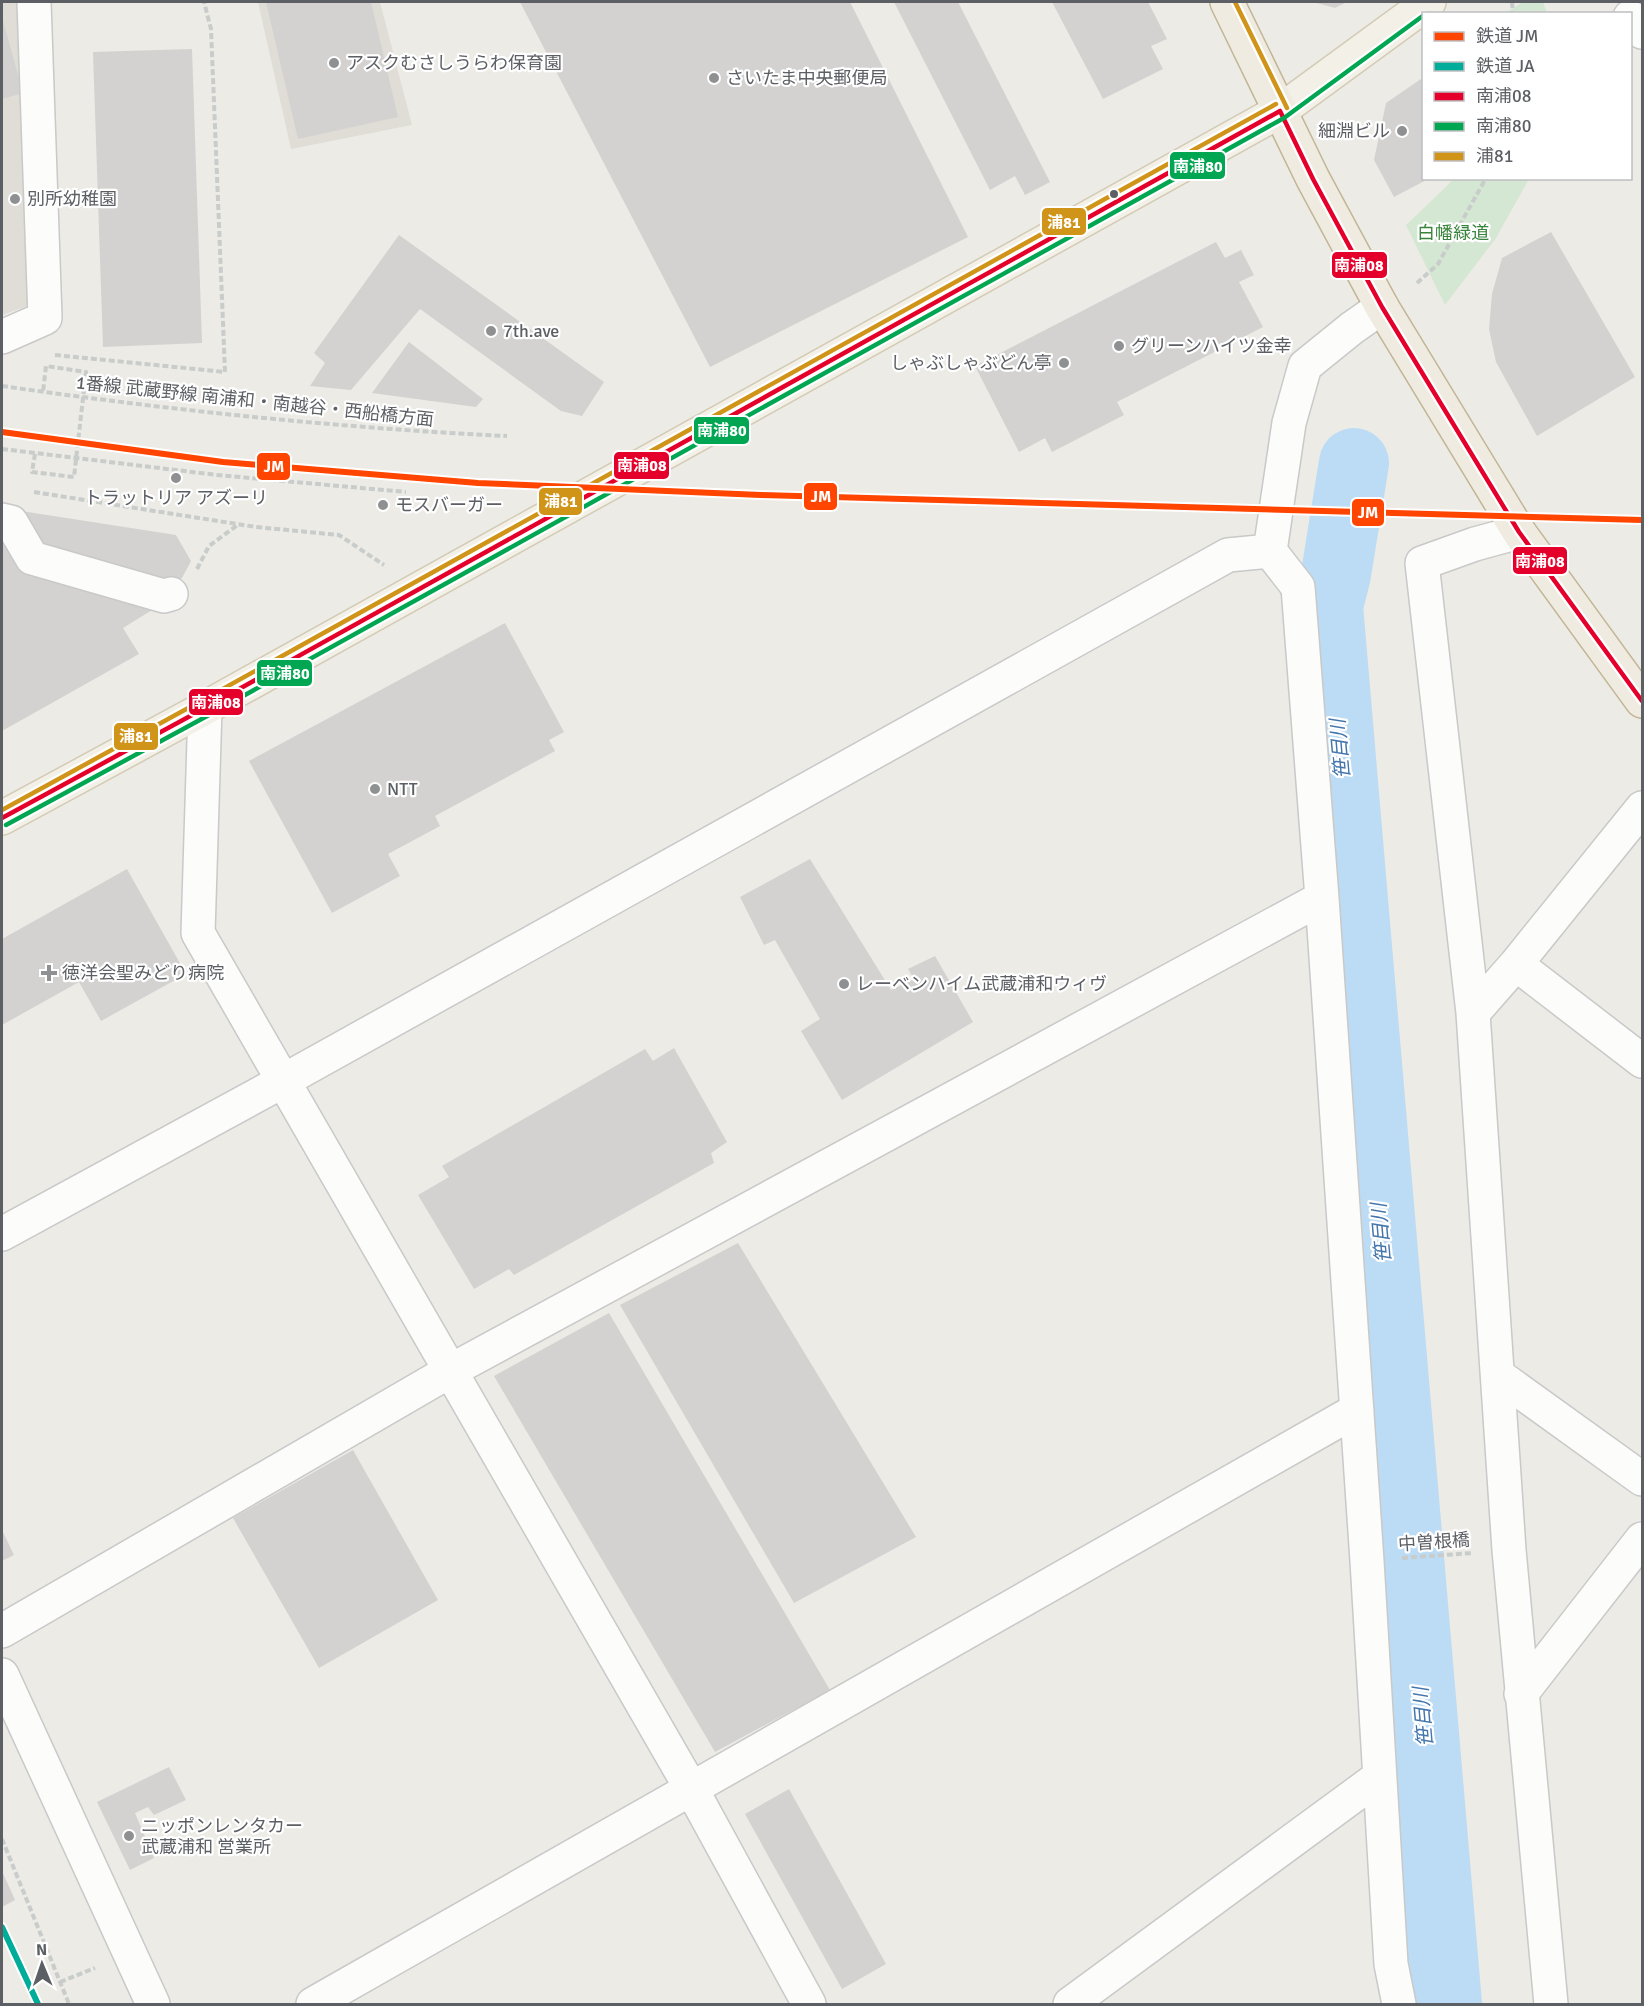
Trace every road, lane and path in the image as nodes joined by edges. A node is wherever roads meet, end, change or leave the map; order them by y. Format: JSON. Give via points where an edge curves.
{"nodes":[{"id":1,"x":34,"y":2,"type":"edge"},
{"id":2,"x":204,"y":2,"type":"edge"},
{"id":3,"x":1227,"y":2,"type":"edge"},
{"id":4,"x":1429,"y":2,"type":"edge"},
{"id":5,"x":1632,"y":19,"type":"edge"},
{"id":6,"x":1642,"y":32,"type":"edge"},
{"id":7,"x":1280,"y":111,"type":"junction"},
{"id":8,"x":1485,"y":180,"type":"edge"},
{"id":9,"x":1417,"y":283,"type":"dead end"},
{"id":10,"x":1382,"y":307,"type":"junction"},
{"id":11,"x":2,"y":337,"type":"edge"},
{"id":12,"x":50,"y":354,"type":"dead end"},
{"id":13,"x":2,"y":386,"type":"edge"},
{"id":14,"x":43,"y":392,"type":"junction"},
{"id":15,"x":507,"y":436,"type":"dead end"},
{"id":16,"x":2,"y":449,"type":"edge"},
{"id":17,"x":35,"y":454,"type":"junction"},
{"id":18,"x":27,"y":491,"type":"dead end"},
{"id":19,"x":405,"y":492,"type":"dead end"},
{"id":20,"x":2,"y":520,"type":"edge"},
{"id":21,"x":239,"y":524,"type":"junction"},
{"id":22,"x":1519,"y":532,"type":"junction"},
{"id":23,"x":1270,"y":551,"type":"junction"},
{"id":24,"x":384,"y":565,"type":"dead end"},
{"id":25,"x":171,"y":594,"type":"joint"},
{"id":26,"x":1642,"y":701,"type":"edge"},
{"id":27,"x":205,"y":708,"type":"junction"},
{"id":28,"x":1642,"y":808,"type":"edge"},
{"id":29,"x":2,"y":818,"type":"edge"},
{"id":30,"x":1322,"y":898,"type":"junction"},
{"id":31,"x":1516,"y":964,"type":"junction"},
{"id":32,"x":1473,"y":1013,"type":"junction"},
{"id":33,"x":1642,"y":1061,"type":"edge"},
{"id":34,"x":283,"y":1081,"type":"junction"},
{"id":35,"x":2,"y":1234,"type":"edge"},
{"id":36,"x":450,"y":1371,"type":"junction"},
{"id":37,"x":1499,"y":1376,"type":"junction"},
{"id":38,"x":1357,"y":1410,"type":"junction"},
{"id":39,"x":1642,"y":1479,"type":"edge"},
{"id":40,"x":1642,"y":1539,"type":"edge"},
{"id":41,"x":1479,"y":1552,"type":"dead end"},
{"id":42,"x":1392,"y":1559,"type":"dead end"},
{"id":43,"x":2,"y":1631,"type":"edge"},
{"id":44,"x":2,"y":1675,"type":"edge"},
{"id":45,"x":1521,"y":1694,"type":"junction"},
{"id":46,"x":1380,"y":1777,"type":"junction"},
{"id":47,"x":692,"y":1790,"type":"junction"},
{"id":48,"x":2,"y":1839,"type":"edge"},
{"id":49,"x":69,"y":2004,"type":"edge"},
{"id":50,"x":153,"y":2004,"type":"edge"},
{"id":51,"x":313,"y":2004,"type":"edge"},
{"id":52,"x":809,"y":2004,"type":"edge"},
{"id":53,"x":1070,"y":2004,"type":"edge"},
{"id":54,"x":1399,"y":2004,"type":"edge"},
{"id":55,"x":1551,"y":2004,"type":"edge"}],
"edges":[{"from":1,"to":11,"type":"street","via":[[45,318]]},
{"from":2,"to":12,"type":"path","via":[[211,29],[225,372]]},
{"from":3,"to":7,"type":"highway"},
{"from":4,"to":7,"type":"main road"},
{"from":5,"to":6,"type":"street"},
{"from":7,"to":10,"type":"highway"},
{"from":7,"to":27,"type":"main road"},
{"from":8,"to":9,"type":"path","via":[[1438,264]]},
{"from":10,"to":22,"type":"highway"},
{"from":10,"to":23,"type":"street","via":[[1305,366],[1289,423]]},
{"from":13,"to":14,"type":"path","name":"1番線 武蔵野線 南浦和・南越谷・西船橋方面","bridge":true},
{"from":14,"to":15,"type":"path","name":"1番線 武蔵野線 南浦和・南越谷・西船橋方面","bridge":true,"via":[[226,415]]},
{"from":14,"to":17,"type":"path","via":[[46,366],[86,372],[74,477],[32,472]]},
{"from":16,"to":17,"type":"path","bridge":true},
{"from":17,"to":19,"type":"path","bridge":true},
{"from":18,"to":21,"type":"path"},
{"from":20,"to":25,"type":"street","via":[[11,522],[32,558],[165,596]]},
{"from":21,"to":24,"type":"path","via":[[339,535]]},
{"from":21,"to":25,"type":"path","via":[[209,546],[192,579]]},
{"from":22,"to":26,"type":"highway"},
{"from":22,"to":32,"type":"street","via":[[1422,563]]},
{"from":23,"to":30,"type":"street","via":[[1299,587]]},
{"from":23,"to":34,"type":"street","via":[[1228,555]]},
{"from":27,"to":29,"type":"main road"},
{"from":27,"to":34,"type":"street","via":[[198,933]]},
{"from":28,"to":31,"type":"street"},
{"from":30,"to":36,"type":"street"},
{"from":30,"to":38,"type":"street"},
{"from":31,"to":32,"type":"street"},
{"from":31,"to":33,"type":"street"},
{"from":32,"to":37,"type":"street"},
{"from":34,"to":35,"type":"street"},
{"from":34,"to":36,"type":"street"},
{"from":36,"to":43,"type":"street"},
{"from":36,"to":47,"type":"street"},
{"from":37,"to":39,"type":"street"},
{"from":37,"to":45,"type":"street"},
{"from":38,"to":46,"type":"street"},
{"from":38,"to":47,"type":"street"},
{"from":40,"to":45,"type":"street"},
{"from":41,"to":42,"type":"path","name":"中曽根橋"},
{"from":44,"to":50,"type":"street"},
{"from":45,"to":55,"type":"street"},
{"from":46,"to":53,"type":"street"},
{"from":46,"to":54,"type":"street","via":[[1391,1964]]},
{"from":47,"to":51,"type":"street"},
{"from":47,"to":52,"type":"street"},
{"from":48,"to":49,"type":"path"}]}
